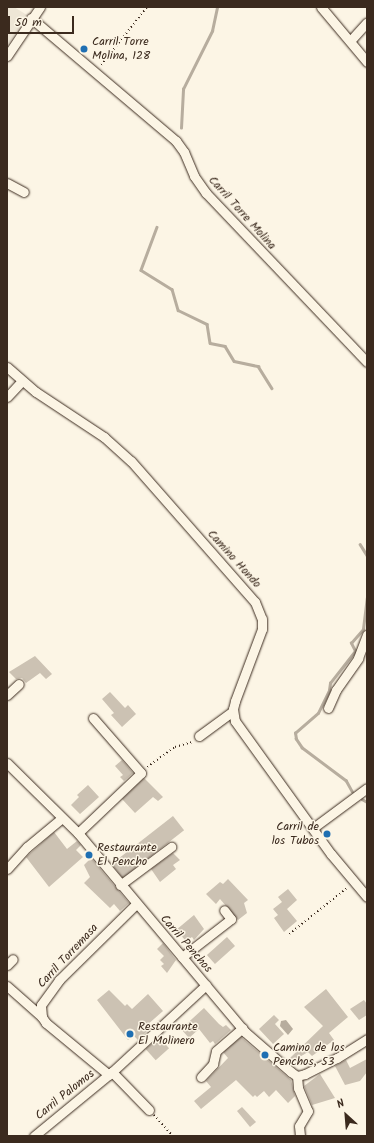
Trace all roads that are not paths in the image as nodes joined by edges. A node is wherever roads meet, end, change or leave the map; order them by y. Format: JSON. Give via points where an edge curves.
{"nodes":[{"id":1,"x":40,"y":7,"type":"edge"},
{"id":2,"x":321,"y":7,"type":"edge"},
{"id":3,"x":31,"y":18,"type":"junction"},
{"id":4,"x":367,"y":22,"type":"edge"},
{"id":5,"x":350,"y":41,"type":"junction"},
{"id":6,"x":7,"y":56,"type":"edge"},
{"id":7,"x":367,"y":62,"type":"edge"},
{"id":8,"x":7,"y":183,"type":"edge"},
{"id":9,"x":24,"y":192,"type":"dead end"},
{"id":10,"x":367,"y":362,"type":"edge"},
{"id":11,"x":7,"y":367,"type":"edge"},
{"id":12,"x":22,"y":381,"type":"junction"},
{"id":13,"x":7,"y":397,"type":"edge"},
{"id":14,"x":367,"y":635,"type":"edge"},
{"id":15,"x":19,"y":684,"type":"dead end"},
{"id":16,"x":7,"y":695,"type":"edge"},
{"id":17,"x":328,"y":708,"type":"dead end"},
{"id":18,"x":233,"y":712,"type":"junction"},
{"id":19,"x":93,"y":718,"type":"dead end"},
{"id":20,"x":199,"y":736,"type":"road end"},
{"id":21,"x":7,"y":763,"type":"edge"},
{"id":22,"x":367,"y":788,"type":"edge"},
{"id":23,"x":62,"y":818,"type":"junction"},
{"id":24,"x":313,"y":828,"type":"junction"},
{"id":25,"x":78,"y":833,"type":"junction"},
{"id":26,"x":171,"y":847,"type":"dead end"},
{"id":27,"x":7,"y":869,"type":"edge"},
{"id":28,"x":120,"y":885,"type":"junction"},
{"id":29,"x":367,"y":897,"type":"edge"},
{"id":30,"x":136,"y":904,"type":"junction"},
{"id":31,"x":224,"y":910,"type":"dead end"},
{"id":32,"x":182,"y":957,"type":"junction"},
{"id":33,"x":206,"y":985,"type":"junction"},
{"id":34,"x":7,"y":986,"type":"edge"},
{"id":35,"x":42,"y":1017,"type":"junction"},
{"id":36,"x":242,"y":1028,"type":"junction"},
{"id":37,"x":367,"y":1039,"type":"edge"},
{"id":38,"x":110,"y":1074,"type":"junction"},
{"id":39,"x":297,"y":1076,"type":"junction"},
{"id":40,"x":201,"y":1077,"type":"dead end"},
{"id":41,"x":149,"y":1110,"type":"road end"},
{"id":42,"x":34,"y":1136,"type":"edge"},
{"id":43,"x":300,"y":1136,"type":"edge"}],
"edges":[{"from":1,"to":3,"type":"street"},
{"from":2,"to":5,"type":"street"},
{"from":3,"to":6,"type":"street"},
{"from":3,"to":10,"type":"street","name":"Carril Torre Molina","via":[[181,146],[194,176],[206,193]]},
{"from":4,"to":5,"type":"street"},
{"from":5,"to":7,"type":"street"},
{"from":8,"to":9,"type":"street"},
{"from":11,"to":12,"type":"street","name":"Camino Hondo"},
{"from":12,"to":13,"type":"street"},
{"from":12,"to":18,"type":"street","name":"Camino Hondo","via":[[96,431],[125,456],[256,602],[262,619],[262,629]]},
{"from":14,"to":17,"type":"street","via":[[358,658],[336,690]]},
{"from":15,"to":16,"type":"street"},
{"from":18,"to":20,"type":"street"},
{"from":18,"to":24,"type":"street","via":[[238,727]]},
{"from":19,"to":25,"type":"street","via":[[141,772],[133,783]]},
{"from":21,"to":23,"type":"street","name":"Carril Penchos"},
{"from":22,"to":24,"type":"street"},
{"from":23,"to":25,"type":"street","name":"Carril Penchos"},
{"from":23,"to":27,"type":"street","via":[[27,847]]},
{"from":24,"to":29,"type":"street"},
{"from":25,"to":28,"type":"street","name":"Carril Penchos"},
{"from":26,"to":28,"type":"street"},
{"from":28,"to":30,"type":"street","name":"Carril Penchos"},
{"from":30,"to":32,"type":"street","name":"Carril Penchos"},
{"from":30,"to":35,"type":"street","name":"Carril Torremasa","via":[[59,980],[43,1000]]},
{"from":31,"to":32,"type":"street","via":[[231,919]]},
{"from":32,"to":33,"type":"street","name":"Carril Penchos"},
{"from":33,"to":36,"type":"street","name":"Carril Penchos"},
{"from":33,"to":38,"type":"street","name":"Carril Palomos"},
{"from":34,"to":35,"type":"street"},
{"from":35,"to":38,"type":"street","via":[[69,1045]]},
{"from":36,"to":39,"type":"street","name":"Carril Penchos","via":[[267,1053]]},
{"from":36,"to":40,"type":"street","via":[[216,1052],[212,1064]]},
{"from":37,"to":39,"type":"street","via":[[337,1058]]},
{"from":38,"to":41,"type":"street"},
{"from":38,"to":42,"type":"street","name":"Carril Palomos"},
{"from":39,"to":43,"type":"street","via":[[298,1088],[308,1111],[299,1126]]}]}
